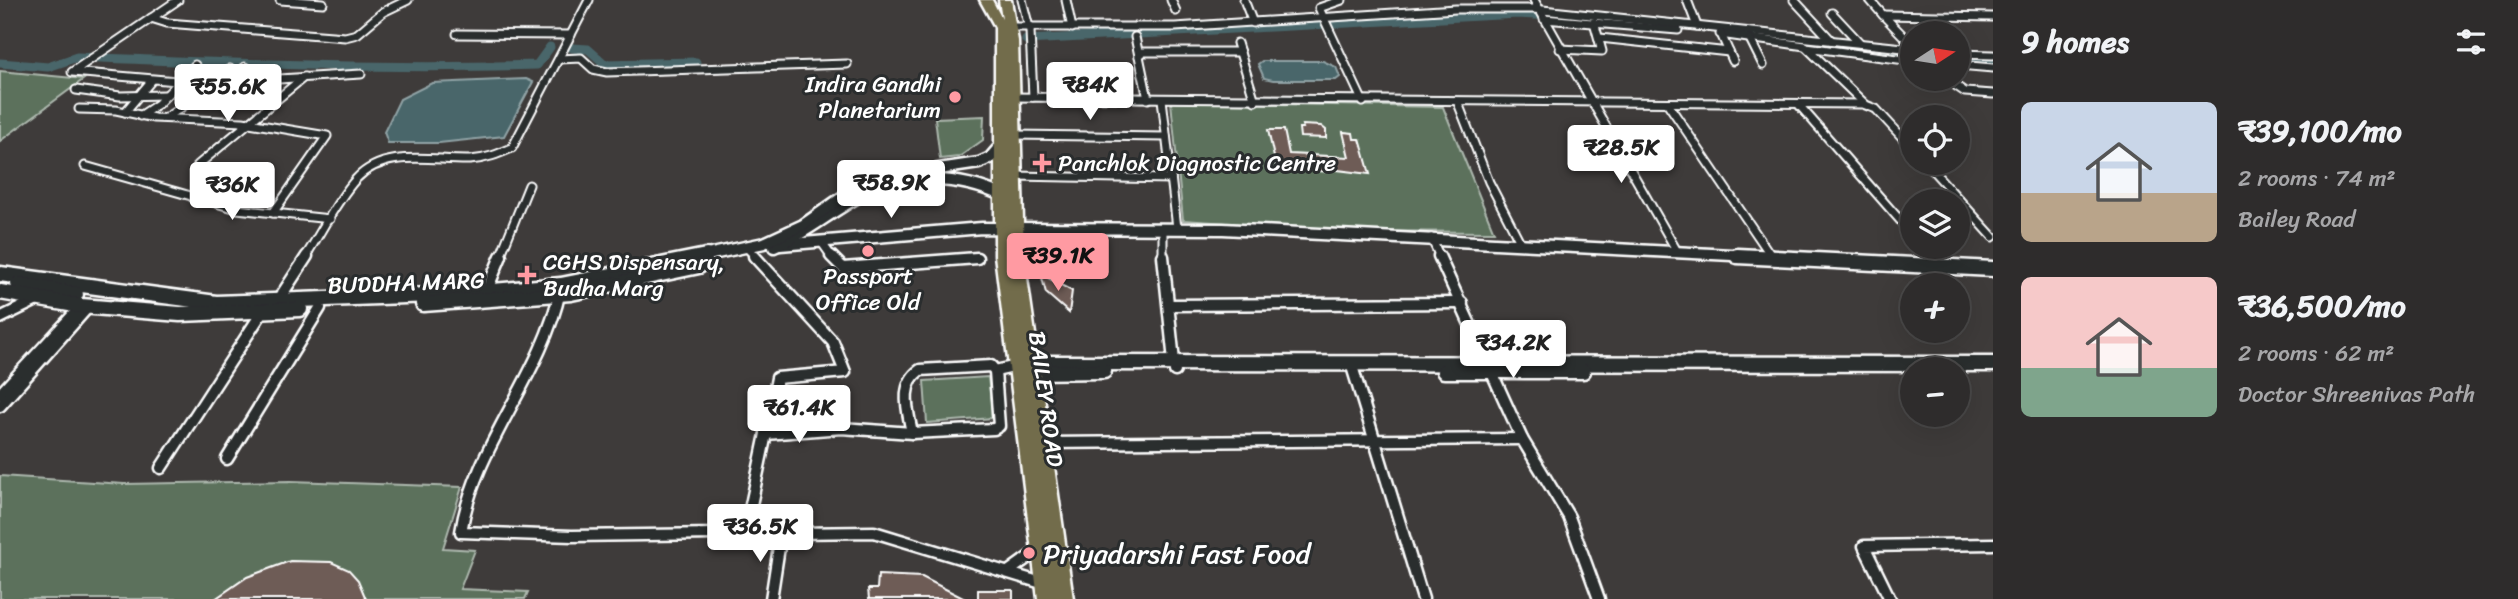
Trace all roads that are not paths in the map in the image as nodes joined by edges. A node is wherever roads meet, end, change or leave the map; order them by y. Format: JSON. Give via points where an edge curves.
{"nodes":[{"id":1,"x":178,"y":0,"type":"edge"},
{"id":2,"x":280,"y":0,"type":"edge"},
{"id":3,"x":408,"y":0,"type":"edge"},
{"id":4,"x":589,"y":0,"type":"edge"},
{"id":5,"x":986,"y":0,"type":"edge"},
{"id":6,"x":1005,"y":0,"type":"edge"},
{"id":7,"x":1022,"y":0,"type":"edge"},
{"id":8,"x":1066,"y":0,"type":"edge"},
{"id":9,"x":1171,"y":0,"type":"edge"},
{"id":10,"x":1244,"y":0,"type":"edge"},
{"id":11,"x":1342,"y":0,"type":"edge"},
{"id":12,"x":1534,"y":0,"type":"edge"},
{"id":13,"x":1687,"y":0,"type":"edge"},
{"id":14,"x":1794,"y":0,"type":"edge"},
{"id":15,"x":1870,"y":0,"type":"edge"},
{"id":16,"x":323,"y":3,"type":"dead end"},
{"id":17,"x":1176,"y":11,"type":"dead end"},
{"id":18,"x":1832,"y":13,"type":"dead end"},
{"id":19,"x":1541,"y":14,"type":"junction"},
{"id":20,"x":1883,"y":15,"type":"junction"},
{"id":21,"x":1993,"y":17,"type":"edge"},
{"id":22,"x":151,"y":18,"type":"junction"},
{"id":23,"x":1594,"y":22,"type":"junction"},
{"id":24,"x":1253,"y":23,"type":"junction"},
{"id":25,"x":1326,"y":24,"type":"junction"},
{"id":26,"x":1697,"y":26,"type":"junction"},
{"id":27,"x":1011,"y":27,"type":"junction"},
{"id":28,"x":1072,"y":28,"type":"junction"},
{"id":29,"x":1030,"y":29,"type":"junction"},
{"id":30,"x":1900,"y":33,"type":"edge"},
{"id":31,"x":457,"y":34,"type":"dead end"},
{"id":32,"x":1721,"y":34,"type":"junction"},
{"id":33,"x":571,"y":35,"type":"junction"},
{"id":34,"x":1135,"y":37,"type":"dead end"},
{"id":35,"x":1600,"y":38,"type":"junction"},
{"id":36,"x":1750,"y":39,"type":"junction"},
{"id":37,"x":1831,"y":40,"type":"junction"},
{"id":38,"x":1803,"y":42,"type":"junction"},
{"id":39,"x":1237,"y":43,"type":"dead end"},
{"id":40,"x":1860,"y":43,"type":"junction"},
{"id":41,"x":1900,"y":46,"type":"edge"},
{"id":42,"x":1560,"y":49,"type":"junction"},
{"id":43,"x":1240,"y":52,"type":"junction"},
{"id":44,"x":1728,"y":52,"type":"junction"},
{"id":45,"x":1970,"y":54,"type":"edge"},
{"id":46,"x":1993,"y":55,"type":"edge"},
{"id":47,"x":1139,"y":56,"type":"junction"},
{"id":48,"x":559,"y":59,"type":"junction"},
{"id":49,"x":1900,"y":59,"type":"edge"},
{"id":50,"x":1733,"y":61,"type":"dead end"},
{"id":51,"x":847,"y":64,"type":"dead end"},
{"id":52,"x":195,"y":65,"type":"dead end"},
{"id":53,"x":1763,"y":65,"type":"dead end"},
{"id":54,"x":245,"y":66,"type":"dead end"},
{"id":55,"x":1970,"y":66,"type":"edge"},
{"id":56,"x":1993,"y":68,"type":"edge"},
{"id":57,"x":230,"y":69,"type":"dead end"},
{"id":58,"x":361,"y":74,"type":"dead end"},
{"id":59,"x":304,"y":77,"type":"junction"},
{"id":60,"x":152,"y":80,"type":"junction"},
{"id":61,"x":232,"y":80,"type":"junction"},
{"id":62,"x":177,"y":81,"type":"junction"},
{"id":63,"x":215,"y":83,"type":"junction"},
{"id":64,"x":76,"y":90,"type":"dead end"},
{"id":65,"x":1964,"y":91,"type":"edge"},
{"id":66,"x":1993,"y":94,"type":"edge"},
{"id":67,"x":164,"y":95,"type":"junction"},
{"id":68,"x":138,"y":96,"type":"junction"},
{"id":69,"x":1008,"y":97,"type":"junction"},
{"id":70,"x":1033,"y":97,"type":"junction"},
{"id":71,"x":1148,"y":99,"type":"junction"},
{"id":72,"x":1162,"y":99,"type":"junction"},
{"id":73,"x":1255,"y":100,"type":"junction"},
{"id":74,"x":1363,"y":102,"type":"junction"},
{"id":75,"x":1458,"y":103,"type":"junction"},
{"id":76,"x":1590,"y":103,"type":"junction"},
{"id":77,"x":1668,"y":104,"type":"junction"},
{"id":78,"x":1799,"y":105,"type":"junction"},
{"id":79,"x":1866,"y":105,"type":"junction"},
{"id":80,"x":79,"y":109,"type":"dead end"},
{"id":81,"x":125,"y":111,"type":"junction"},
{"id":82,"x":141,"y":116,"type":"junction"},
{"id":83,"x":167,"y":117,"type":"junction"},
{"id":84,"x":248,"y":123,"type":"junction"},
{"id":85,"x":1900,"y":135,"type":"edge"},
{"id":86,"x":1166,"y":137,"type":"junction"},
{"id":87,"x":1008,"y":140,"type":"junction"},
{"id":88,"x":85,"y":166,"type":"dead end"},
{"id":89,"x":1937,"y":175,"type":"edge"},
{"id":90,"x":1015,"y":176,"type":"junction"},
{"id":91,"x":1171,"y":179,"type":"junction"},
{"id":92,"x":529,"y":185,"type":"dead end"},
{"id":93,"x":1003,"y":196,"type":"junction"},
{"id":94,"x":193,"y":198,"type":"junction"},
{"id":95,"x":273,"y":213,"type":"junction"},
{"id":96,"x":330,"y":219,"type":"junction"},
{"id":97,"x":1900,"y":220,"type":"edge"},
{"id":98,"x":1009,"y":227,"type":"junction"},
{"id":99,"x":1163,"y":228,"type":"junction"},
{"id":100,"x":1177,"y":228,"type":"junction"},
{"id":101,"x":1993,"y":237,"type":"edge"},
{"id":102,"x":1431,"y":238,"type":"junction"},
{"id":103,"x":1520,"y":242,"type":"junction"},
{"id":104,"x":822,"y":243,"type":"junction"},
{"id":105,"x":780,"y":245,"type":"junction"},
{"id":106,"x":749,"y":250,"type":"junction"},
{"id":107,"x":1678,"y":253,"type":"junction"},
{"id":108,"x":977,"y":257,"type":"dead end"},
{"id":109,"x":1772,"y":257,"type":"junction"},
{"id":110,"x":1934,"y":259,"type":"edge"},
{"id":111,"x":1939,"y":265,"type":"junction"},
{"id":112,"x":1993,"y":269,"type":"edge"},
{"id":113,"x":0,"y":274,"type":"edge"},
{"id":114,"x":0,"y":281,"type":"edge"},
{"id":115,"x":560,"y":290,"type":"junction"},
{"id":116,"x":0,"y":292,"type":"edge"},
{"id":117,"x":486,"y":292,"type":"junction"},
{"id":118,"x":40,"y":298,"type":"junction"},
{"id":119,"x":278,"y":302,"type":"junction"},
{"id":120,"x":216,"y":303,"type":"junction"},
{"id":121,"x":1462,"y":303,"type":"junction"},
{"id":122,"x":85,"y":306,"type":"junction"},
{"id":123,"x":1169,"y":306,"type":"junction"},
{"id":124,"x":320,"y":308,"type":"junction"},
{"id":125,"x":197,"y":310,"type":"junction"},
{"id":126,"x":263,"y":311,"type":"junction"},
{"id":127,"x":0,"y":318,"type":"edge"},
{"id":128,"x":1993,"y":364,"type":"edge"},
{"id":129,"x":1970,"y":365,"type":"edge"},
{"id":130,"x":1028,"y":367,"type":"junction"},
{"id":131,"x":1175,"y":367,"type":"junction"},
{"id":132,"x":1348,"y":367,"type":"junction"},
{"id":133,"x":1488,"y":367,"type":"junction"},
{"id":134,"x":1900,"y":368,"type":"edge"},
{"id":135,"x":995,"y":371,"type":"junction"},
{"id":136,"x":1970,"y":371,"type":"edge"},
{"id":137,"x":1993,"y":371,"type":"edge"},
{"id":138,"x":0,"y":394,"type":"edge"},
{"id":139,"x":0,"y":406,"type":"edge"},
{"id":140,"x":912,"y":433,"type":"junction"},
{"id":141,"x":766,"y":434,"type":"junction"},
{"id":142,"x":1521,"y":439,"type":"junction"},
{"id":143,"x":1377,"y":442,"type":"junction"},
{"id":144,"x":1043,"y":443,"type":"junction"},
{"id":145,"x":227,"y":459,"type":"dead end"},
{"id":146,"x":161,"y":468,"type":"dead end"},
{"id":147,"x":745,"y":533,"type":"junction"},
{"id":148,"x":780,"y":534,"type":"junction"},
{"id":149,"x":1993,"y":544,"type":"edge"},
{"id":150,"x":1042,"y":548,"type":"junction"},
{"id":151,"x":1007,"y":572,"type":"junction"},
{"id":152,"x":1048,"y":592,"type":"edge"},
{"id":153,"x":771,"y":599,"type":"edge"},
{"id":154,"x":1063,"y":599,"type":"edge"},
{"id":155,"x":1423,"y":599,"type":"edge"},
{"id":156,"x":1599,"y":599,"type":"edge"},
{"id":157,"x":1890,"y":599,"type":"edge"}],
"edges":[{"from":1,"to":22,"type":"street"},
{"from":2,"to":16,"type":"street"},
{"from":3,"to":22,"type":"street","via":[[402,7],[383,12],[358,34],[345,37]]},
{"from":4,"to":33,"type":"street"},
{"from":5,"to":69,"type":"highway","name":"BAILEY ROAD","via":[[1001,27]]},
{"from":6,"to":27,"type":"highway","name":"BAILEY ROAD"},
{"from":7,"to":29,"type":"street"},
{"from":8,"to":28,"type":"street"},
{"from":9,"to":17,"type":"street"},
{"from":10,"to":24,"type":"street"},
{"from":11,"to":25,"type":"street","via":[[1320,6]]},
{"from":12,"to":19,"type":"street"},
{"from":13,"to":26,"type":"street"},
{"from":14,"to":37,"type":"street"},
{"from":15,"to":20,"type":"street"},
{"from":18,"to":40,"type":"street"},
{"from":19,"to":23,"type":"street"},
{"from":19,"to":25,"type":"street","via":[[1456,9]]},
{"from":19,"to":26,"type":"street"},
{"from":19,"to":42,"type":"street"},
{"from":20,"to":21,"type":"street"},
{"from":20,"to":30,"type":"street"},
{"from":22,"to":60,"type":"street","via":[[72,72]]},
{"from":23,"to":32,"type":"street"},
{"from":23,"to":35,"type":"street"},
{"from":24,"to":25,"type":"street"},
{"from":24,"to":28,"type":"street"},
{"from":25,"to":74,"type":"street"},
{"from":26,"to":38,"type":"street"},
{"from":27,"to":29,"type":"street"},
{"from":27,"to":69,"type":"highway","name":"BAILEY ROAD"},
{"from":28,"to":29,"type":"street"},
{"from":29,"to":70,"type":"street"},
{"from":31,"to":33,"type":"street"},
{"from":32,"to":36,"type":"street"},
{"from":32,"to":44,"type":"street"},
{"from":33,"to":48,"type":"street"},
{"from":34,"to":47,"type":"street"},
{"from":35,"to":42,"type":"street","via":[[1601,52]]},
{"from":35,"to":44,"type":"street"},
{"from":36,"to":38,"type":"street"},
{"from":36,"to":53,"type":"street"},
{"from":37,"to":38,"type":"street"},
{"from":37,"to":40,"type":"street"},
{"from":38,"to":49,"type":"street"},
{"from":38,"to":79,"type":"street"},
{"from":39,"to":43,"type":"street"},
{"from":40,"to":41,"type":"street"},
{"from":42,"to":76,"type":"street"},
{"from":43,"to":47,"type":"street","via":[[1151,51]]},
{"from":43,"to":73,"type":"street"},
{"from":44,"to":50,"type":"street"},
{"from":45,"to":46,"type":"street"},
{"from":47,"to":71,"type":"street"},
{"from":48,"to":51,"type":"street","via":[[581,58],[593,69],[607,72]]},
{"from":48,"to":96,"type":"street","via":[[512,149],[486,158],[393,160],[370,165]]},
{"from":52,"to":62,"type":"street"},
{"from":54,"to":61,"type":"street"},
{"from":55,"to":56,"type":"street"},
{"from":57,"to":63,"type":"street"},
{"from":58,"to":59,"type":"street"},
{"from":59,"to":61,"type":"street"},
{"from":59,"to":84,"type":"street"},
{"from":60,"to":62,"type":"street"},
{"from":60,"to":68,"type":"street"},
{"from":61,"to":63,"type":"street"},
{"from":62,"to":67,"type":"street"},
{"from":63,"to":83,"type":"street"},
{"from":64,"to":68,"type":"street"},
{"from":65,"to":66,"type":"street"},
{"from":67,"to":68,"type":"street"},
{"from":67,"to":82,"type":"street"},
{"from":68,"to":81,"type":"street"},
{"from":69,"to":70,"type":"street"},
{"from":69,"to":87,"type":"highway","name":"BAILEY ROAD"},
{"from":70,"to":71,"type":"street"},
{"from":71,"to":72,"type":"street"},
{"from":72,"to":73,"type":"street"},
{"from":72,"to":86,"type":"street"},
{"from":73,"to":74,"type":"street"},
{"from":74,"to":75,"type":"street"},
{"from":75,"to":76,"type":"street"},
{"from":75,"to":103,"type":"street","via":[[1489,182]]},
{"from":76,"to":77,"type":"street"},
{"from":76,"to":107,"type":"street"},
{"from":77,"to":78,"type":"street"},
{"from":77,"to":109,"type":"street"},
{"from":78,"to":79,"type":"street"},
{"from":78,"to":97,"type":"street"},
{"from":79,"to":85,"type":"street","via":[[1876,109]]},
{"from":80,"to":81,"type":"street"},
{"from":81,"to":82,"type":"street"},
{"from":82,"to":83,"type":"street"},
{"from":83,"to":84,"type":"street"},
{"from":84,"to":94,"type":"street","via":[[198,165],[202,181]]},
{"from":84,"to":95,"type":"street","via":[[327,136]]},
{"from":86,"to":87,"type":"street"},
{"from":86,"to":91,"type":"street"},
{"from":87,"to":90,"type":"highway","name":"BAILEY ROAD"},
{"from":87,"to":93,"type":"highway","name":"BAILEY ROAD"},
{"from":87,"to":106,"type":"main road","name":"BUDDHA MARG","via":[[979,163],[868,182],[803,225]]},
{"from":88,"to":94,"type":"street"},
{"from":89,"to":101,"type":"street"},
{"from":90,"to":91,"type":"street"},
{"from":90,"to":98,"type":"highway","name":"BAILEY ROAD"},
{"from":91,"to":100,"type":"street"},
{"from":92,"to":117,"type":"street"},
{"from":93,"to":98,"type":"highway","name":"BAILEY ROAD"},
{"from":93,"to":105,"type":"main road","name":"BUDDHA MARG","via":[[989,187],[958,181],[883,187],[865,193]]},
{"from":94,"to":95,"type":"street"},
{"from":95,"to":96,"type":"street"},
{"from":96,"to":119,"type":"street"},
{"from":98,"to":99,"type":"main road"},
{"from":98,"to":104,"type":"main road"},
{"from":98,"to":130,"type":"highway","name":"BAILEY ROAD"},
{"from":99,"to":100,"type":"main road"},
{"from":99,"to":123,"type":"street","via":[[1161,267]]},
{"from":100,"to":102,"type":"main road"},
{"from":102,"to":103,"type":"main road"},
{"from":102,"to":121,"type":"street"},
{"from":103,"to":107,"type":"main road"},
{"from":104,"to":105,"type":"main road"},
{"from":104,"to":108,"type":"street","via":[[843,268]]},
{"from":105,"to":106,"type":"main road","name":"BUDDHA MARG"},
{"from":106,"to":115,"type":"main road","name":"BUDDHA MARG","via":[[636,281]]},
{"from":106,"to":141,"type":"street","via":[[833,342],[845,372],[776,378]]},
{"from":107,"to":109,"type":"main road"},
{"from":109,"to":111,"type":"main road"},
{"from":110,"to":111,"type":"street"},
{"from":111,"to":112,"type":"main road"},
{"from":113,"to":120,"type":"main road"},
{"from":114,"to":125,"type":"main road"},
{"from":115,"to":117,"type":"main road","name":"BUDDHA MARG"},
{"from":115,"to":124,"type":"main road","name":"BUDDHA MARG","via":[[486,302]]},
{"from":115,"to":147,"type":"street","via":[[549,331],[476,487],[461,532],[572,536]]},
{"from":116,"to":118,"type":"main road"},
{"from":117,"to":119,"type":"main road","name":"BUDDHA MARG"},
{"from":118,"to":122,"type":"main road"},
{"from":118,"to":127,"type":"street"},
{"from":119,"to":120,"type":"main road","name":"BUDDHA MARG"},
{"from":120,"to":125,"type":"main road"},
{"from":121,"to":123,"type":"street"},
{"from":121,"to":133,"type":"street"},
{"from":122,"to":125,"type":"main road"},
{"from":122,"to":138,"type":"street"},
{"from":122,"to":139,"type":"street"},
{"from":123,"to":131,"type":"street"},
{"from":124,"to":126,"type":"main road","name":"BUDDHA MARG"},
{"from":124,"to":145,"type":"street"},
{"from":125,"to":126,"type":"main road","name":"BUDDHA MARG"},
{"from":126,"to":146,"type":"street"},
{"from":128,"to":129,"type":"main road"},
{"from":130,"to":131,"type":"main road"},
{"from":130,"to":135,"type":"street"},
{"from":130,"to":144,"type":"highway","name":"BAILEY ROAD"},
{"from":130,"to":150,"type":"highway","name":"BAILEY ROAD"},
{"from":131,"to":132,"type":"main road"},
{"from":132,"to":133,"type":"main road"},
{"from":132,"to":143,"type":"street"},
{"from":133,"to":134,"type":"main road"},
{"from":133,"to":142,"type":"street"},
{"from":135,"to":140,"type":"street","via":[[999,426]]},
{"from":135,"to":140,"type":"street","via":[[983,366],[912,373],[906,387]]},
{"from":136,"to":137,"type":"main road"},
{"from":140,"to":141,"type":"street","via":[[841,428]]},
{"from":141,"to":147,"type":"street"},
{"from":142,"to":143,"type":"street"},
{"from":142,"to":156,"type":"street","via":[[1564,508]]},
{"from":143,"to":144,"type":"street"},
{"from":143,"to":155,"type":"street"},
{"from":144,"to":154,"type":"highway","name":"BAILEY ROAD"},
{"from":147,"to":148,"type":"street"},
{"from":148,"to":151,"type":"street","via":[[881,533]]},
{"from":148,"to":153,"type":"street"},
{"from":149,"to":157,"type":"street","via":[[1864,546]]},
{"from":150,"to":151,"type":"street"},
{"from":150,"to":152,"type":"highway","name":"BAILEY ROAD"},
{"from":151,"to":152,"type":"street"}]}
